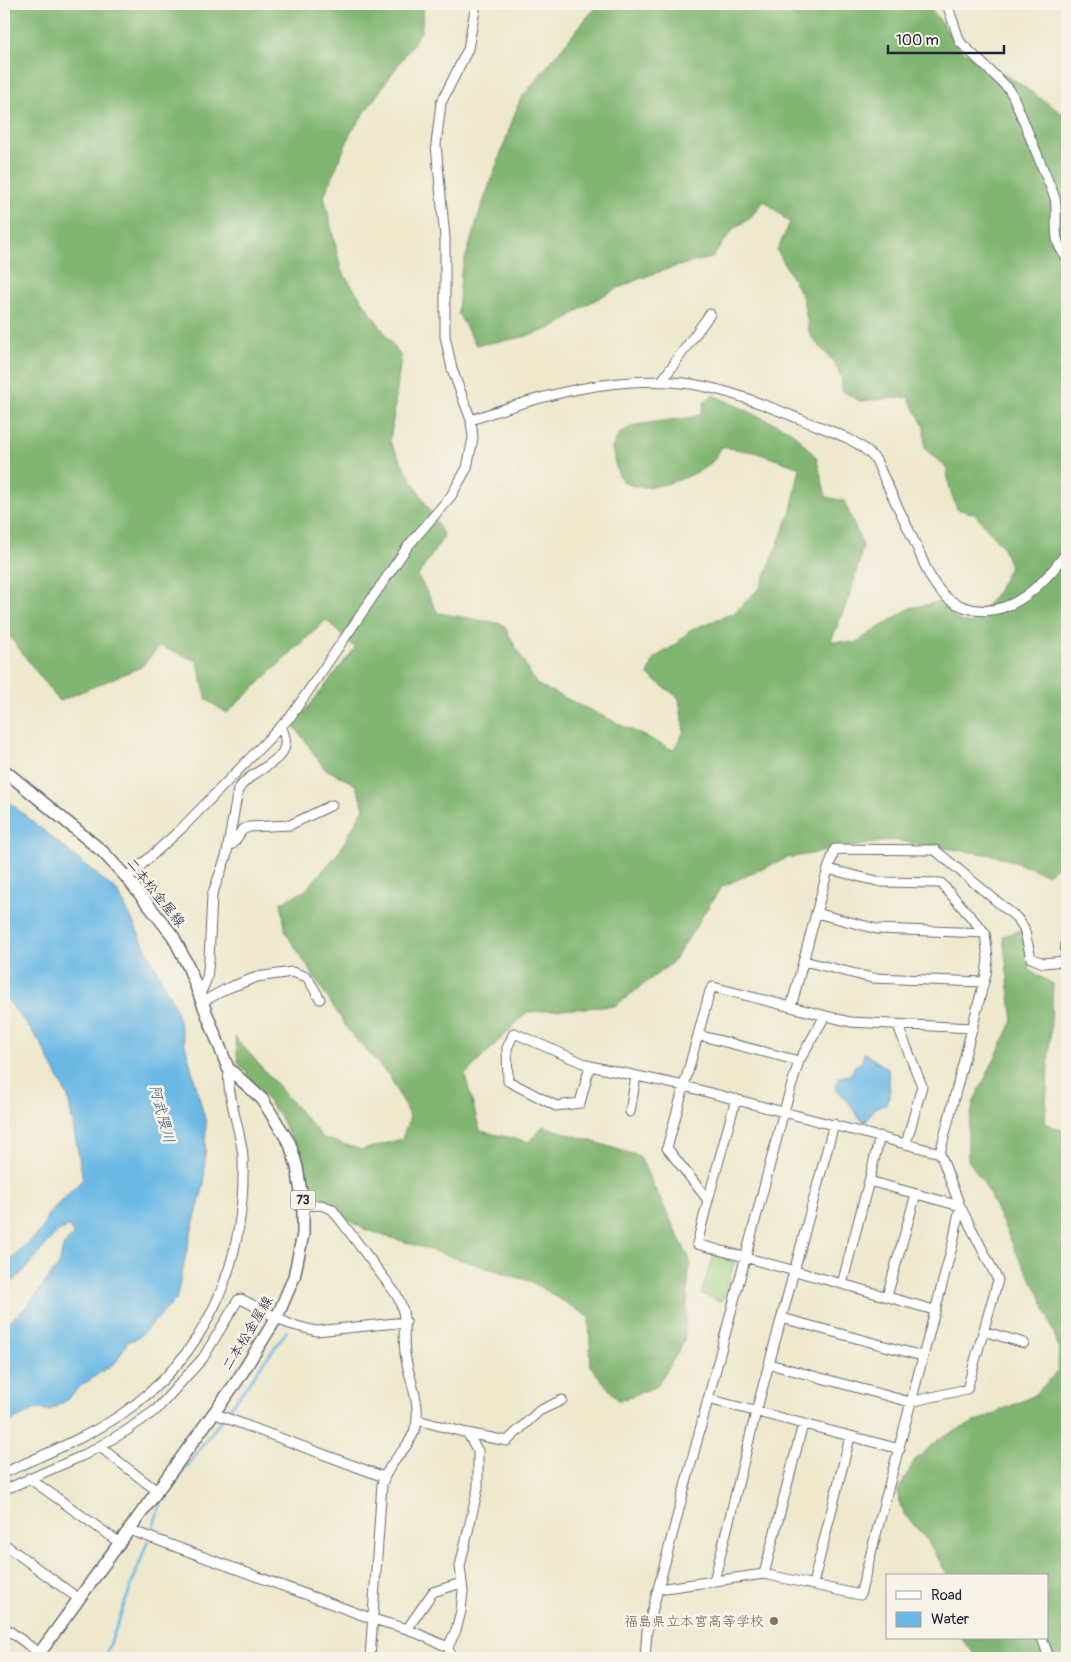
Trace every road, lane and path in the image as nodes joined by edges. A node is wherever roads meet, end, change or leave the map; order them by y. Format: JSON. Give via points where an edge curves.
{"nodes":[{"id":1,"x":476,"y":4,"type":"edge"},
{"id":2,"x":947,"y":4,"type":"edge"},
{"id":3,"x":1067,"y":258,"type":"edge"},
{"id":4,"x":710,"y":314,"type":"dead end"},
{"id":5,"x":661,"y":382,"type":"junction"},
{"id":6,"x":471,"y":420,"type":"junction"},
{"id":7,"x":1067,"y":552,"type":"edge"},
{"id":8,"x":280,"y":727,"type":"junction"},
{"id":9,"x":4,"y":770,"type":"edge"},
{"id":10,"x":332,"y":806,"type":"dead end"},
{"id":11,"x":227,"y":852,"type":"junction"},
{"id":12,"x":828,"y":869,"type":"junction"},
{"id":13,"x":128,"y":878,"type":"junction"},
{"id":14,"x":816,"y":914,"type":"junction"},
{"id":15,"x":1067,"y":926,"type":"edge"},
{"id":16,"x":985,"y":933,"type":"junction"},
{"id":17,"x":804,"y":961,"type":"junction"},
{"id":18,"x":984,"y":982,"type":"junction"},
{"id":19,"x":201,"y":999,"type":"junction"},
{"id":20,"x":320,"y":999,"type":"dead end"},
{"id":21,"x":792,"y":1007,"type":"junction"},
{"id":22,"x":825,"y":1016,"type":"junction"},
{"id":23,"x":898,"y":1026,"type":"junction"},
{"id":24,"x":974,"y":1028,"type":"junction"},
{"id":25,"x":698,"y":1035,"type":"junction"},
{"id":26,"x":799,"y":1061,"type":"junction"},
{"id":27,"x":590,"y":1066,"type":"junction"},
{"id":28,"x":230,"y":1070,"type":"junction"},
{"id":29,"x":636,"y":1076,"type":"junction"},
{"id":30,"x":684,"y":1086,"type":"junction"},
{"id":31,"x":736,"y":1099,"type":"junction"},
{"id":32,"x":630,"y":1112,"type":"dead end"},
{"id":33,"x":784,"y":1112,"type":"junction"},
{"id":34,"x":834,"y":1124,"type":"junction"},
{"id":35,"x":880,"y":1136,"type":"junction"},
{"id":36,"x":906,"y":1144,"type":"junction"},
{"id":37,"x":940,"y":1153,"type":"junction"},
{"id":38,"x":870,"y":1181,"type":"junction"},
{"id":39,"x":916,"y":1194,"type":"junction"},
{"id":40,"x":708,"y":1200,"type":"junction"},
{"id":41,"x":303,"y":1206,"type":"junction"},
{"id":42,"x":960,"y":1206,"type":"junction"},
{"id":43,"x":745,"y":1257,"type":"junction"},
{"id":44,"x":794,"y":1271,"type":"junction"},
{"id":45,"x":842,"y":1284,"type":"junction"},
{"id":46,"x":887,"y":1296,"type":"junction"},
{"id":47,"x":934,"y":1310,"type":"junction"},
{"id":48,"x":277,"y":1317,"type":"junction"},
{"id":49,"x":782,"y":1318,"type":"junction"},
{"id":50,"x":406,"y":1322,"type":"junction"},
{"id":51,"x":983,"y":1332,"type":"junction"},
{"id":52,"x":1024,"y":1343,"type":"dead end"},
{"id":53,"x":922,"y":1356,"type":"junction"},
{"id":54,"x":769,"y":1364,"type":"junction"},
{"id":55,"x":708,"y":1399,"type":"junction"},
{"id":56,"x":562,"y":1400,"type":"dead end"},
{"id":57,"x":910,"y":1402,"type":"junction"},
{"id":58,"x":756,"y":1412,"type":"junction"},
{"id":59,"x":219,"y":1415,"type":"junction"},
{"id":60,"x":417,"y":1420,"type":"junction"},
{"id":61,"x":803,"y":1424,"type":"junction"},
{"id":62,"x":467,"y":1434,"type":"junction"},
{"id":63,"x":850,"y":1437,"type":"junction"},
{"id":64,"x":100,"y":1447,"type":"junction"},
{"id":65,"x":900,"y":1449,"type":"junction"},
{"id":66,"x":4,"y":1473,"type":"edge"},
{"id":67,"x":29,"y":1478,"type":"junction"},
{"id":68,"x":384,"y":1478,"type":"junction"},
{"id":69,"x":4,"y":1490,"type":"edge"},
{"id":70,"x":157,"y":1491,"type":"junction"},
{"id":71,"x":130,"y":1530,"type":"junction"},
{"id":72,"x":120,"y":1543,"type":"junction"},
{"id":73,"x":4,"y":1544,"type":"edge"},
{"id":74,"x":764,"y":1574,"type":"junction"},
{"id":75,"x":714,"y":1581,"type":"junction"},
{"id":76,"x":461,"y":1583,"type":"junction"},
{"id":77,"x":813,"y":1584,"type":"junction"},
{"id":78,"x":658,"y":1589,"type":"junction"},
{"id":79,"x":79,"y":1599,"type":"junction"},
{"id":80,"x":373,"y":1619,"type":"junction"},
{"id":81,"x":4,"y":1628,"type":"edge"},
{"id":82,"x":407,"y":1629,"type":"junction"},
{"id":83,"x":1043,"y":1640,"type":"edge"},
{"id":84,"x":448,"y":1647,"type":"junction"},
{"id":85,"x":38,"y":1656,"type":"edge"},
{"id":86,"x":370,"y":1658,"type":"edge"},
{"id":87,"x":451,"y":1658,"type":"edge"},
{"id":88,"x":645,"y":1658,"type":"edge"},
{"id":89,"x":1049,"y":1658,"type":"edge"}],
"edges":[{"from":1,"to":6,"type":"street","via":[[468,49],[441,103],[436,145],[445,238],[445,336],[452,369]]},
{"from":2,"to":3,"type":"street","via":[[960,42],[1009,89],[1014,98],[1055,198],[1057,245]]},
{"from":4,"to":5,"type":"street"},
{"from":5,"to":6,"type":"street","via":[[568,391]]},
{"from":5,"to":7,"type":"street","via":[[708,387],[751,400],[860,445],[876,460],[937,588],[962,606],[988,612],[1027,596]]},
{"from":6,"to":8,"type":"street","via":[[472,446],[462,479],[408,546],[310,689]]},
{"from":8,"to":11,"type":"street","via":[[286,741],[283,752],[242,782],[238,790]]},
{"from":8,"to":13,"type":"street","via":[[181,829]]},
{"from":9,"to":13,"type":"main road","name":"二本松金屋線","number":"73","via":[[102,852]]},
{"from":10,"to":11,"type":"street","via":[[290,825],[242,830]]},
{"from":11,"to":19,"type":"street","via":[[212,895],[209,960]]},
{"from":12,"to":14,"type":"street"},
{"from":12,"to":15,"type":"street","via":[[834,849],[935,850],[1017,918],[1024,928],[1031,958],[1043,963],[1065,961]]},
{"from":12,"to":16,"type":"street","via":[[881,882],[941,883]]},
{"from":13,"to":19,"type":"main road","name":"二本松金屋線","number":"73","via":[[173,936]]},
{"from":14,"to":16,"type":"street","via":[[877,930]]},
{"from":14,"to":17,"type":"street"},
{"from":16,"to":18,"type":"street","via":[[988,959]]},
{"from":17,"to":18,"type":"street","via":[[872,978]]},
{"from":17,"to":21,"type":"street"},
{"from":18,"to":24,"type":"street"},
{"from":19,"to":20,"type":"street","via":[[243,982],[292,972],[307,976]]},
{"from":19,"to":28,"type":"main road","name":"二本松金屋線","number":"73","via":[[217,1046]]},
{"from":21,"to":22,"type":"street"},
{"from":21,"to":25,"type":"street","via":[[713,987]]},
{"from":22,"to":23,"type":"street","via":[[850,1022]]},
{"from":22,"to":26,"type":"street"},
{"from":23,"to":24,"type":"street"},
{"from":23,"to":36,"type":"street","via":[[922,1086]]},
{"from":24,"to":37,"type":"street"},
{"from":25,"to":26,"type":"street"},
{"from":25,"to":30,"type":"street"},
{"from":26,"to":33,"type":"street"},
{"from":27,"to":27,"type":"street","via":[[580,1103],[556,1106],[508,1082],[507,1048],[514,1033]]},
{"from":27,"to":29,"type":"street"},
{"from":28,"to":41,"type":"main road","name":"二本松金屋線","number":"73","via":[[262,1099],[290,1144],[298,1167]]},
{"from":28,"to":66,"type":"street","via":[[227,1080],[244,1156],[241,1226],[226,1280],[202,1329],[163,1380],[119,1416]]},
{"from":29,"to":30,"type":"street"},
{"from":29,"to":32,"type":"street"},
{"from":30,"to":31,"type":"street"},
{"from":30,"to":40,"type":"street","via":[[667,1148]]},
{"from":31,"to":33,"type":"street"},
{"from":31,"to":40,"type":"street"},
{"from":33,"to":34,"type":"street"},
{"from":33,"to":43,"type":"street"},
{"from":34,"to":35,"type":"street"},
{"from":34,"to":44,"type":"street"},
{"from":35,"to":36,"type":"street"},
{"from":35,"to":38,"type":"street"},
{"from":36,"to":37,"type":"street"},
{"from":37,"to":42,"type":"street"},
{"from":38,"to":39,"type":"street"},
{"from":38,"to":45,"type":"street"},
{"from":39,"to":42,"type":"street"},
{"from":39,"to":46,"type":"street"},
{"from":40,"to":43,"type":"street","via":[[697,1244]]},
{"from":41,"to":48,"type":"main road","name":"二本松金屋線","number":"73","via":[[302,1234],[294,1277]]},
{"from":41,"to":50,"type":"street","via":[[321,1205],[332,1210],[396,1294]]},
{"from":42,"to":47,"type":"street"},
{"from":42,"to":51,"type":"street","via":[[998,1280]]},
{"from":43,"to":44,"type":"street"},
{"from":43,"to":55,"type":"street"},
{"from":44,"to":45,"type":"street"},
{"from":44,"to":49,"type":"street"},
{"from":45,"to":46,"type":"street"},
{"from":46,"to":47,"type":"street"},
{"from":47,"to":53,"type":"street"},
{"from":48,"to":50,"type":"street","via":[[298,1328],[327,1332]]},
{"from":48,"to":59,"type":"main road","name":"二本松金屋線","number":"73"},
{"from":48,"to":64,"type":"street","via":[[241,1298],[238,1300],[203,1358],[177,1390],[157,1409]]},
{"from":49,"to":53,"type":"street"},
{"from":49,"to":54,"type":"street"},
{"from":50,"to":60,"type":"street","via":[[405,1353]]},
{"from":51,"to":52,"type":"street"},
{"from":51,"to":57,"type":"street","via":[[967,1389]]},
{"from":53,"to":57,"type":"street"},
{"from":54,"to":57,"type":"street"},
{"from":54,"to":58,"type":"street"},
{"from":55,"to":58,"type":"street"},
{"from":55,"to":78,"type":"street"},
{"from":56,"to":62,"type":"street","via":[[539,1411],[507,1441]]},
{"from":57,"to":65,"type":"street"},
{"from":58,"to":61,"type":"street"},
{"from":58,"to":75,"type":"street"},
{"from":59,"to":68,"type":"street"},
{"from":59,"to":70,"type":"main road","name":"二本松金屋線","number":"73"},
{"from":60,"to":62,"type":"street"},
{"from":60,"to":68,"type":"street","via":[[414,1434],[390,1464]]},
{"from":61,"to":63,"type":"street"},
{"from":61,"to":74,"type":"street"},
{"from":62,"to":76,"type":"street","via":[[478,1451],[478,1488],[460,1566]]},
{"from":63,"to":65,"type":"street"},
{"from":63,"to":77,"type":"street"},
{"from":64,"to":67,"type":"street","via":[[40,1476]]},
{"from":64,"to":70,"type":"street"},
{"from":65,"to":77,"type":"street","via":[[860,1595]]},
{"from":67,"to":69,"type":"street"},
{"from":67,"to":72,"type":"street"},
{"from":68,"to":80,"type":"street"},
{"from":70,"to":71,"type":"main road","name":"二本松金屋線","number":"73"},
{"from":71,"to":72,"type":"main road","name":"二本松金屋線","number":"73"},
{"from":71,"to":80,"type":"street"},
{"from":72,"to":79,"type":"main road","name":"二本松金屋線","number":"73"},
{"from":73,"to":79,"type":"street"},
{"from":74,"to":75,"type":"street"},
{"from":74,"to":77,"type":"street"},
{"from":75,"to":78,"type":"street"},
{"from":76,"to":82,"type":"street","via":[[433,1592]]},
{"from":76,"to":84,"type":"street","via":[[461,1611]]},
{"from":78,"to":88,"type":"street"},
{"from":79,"to":85,"type":"main road","name":"二本松金屋線","number":"73"},
{"from":80,"to":82,"type":"street"},
{"from":80,"to":86,"type":"street"},
{"from":81,"to":85,"type":"street"},
{"from":82,"to":84,"type":"street"},
{"from":83,"to":89,"type":"street"},
{"from":84,"to":87,"type":"street"}]}
